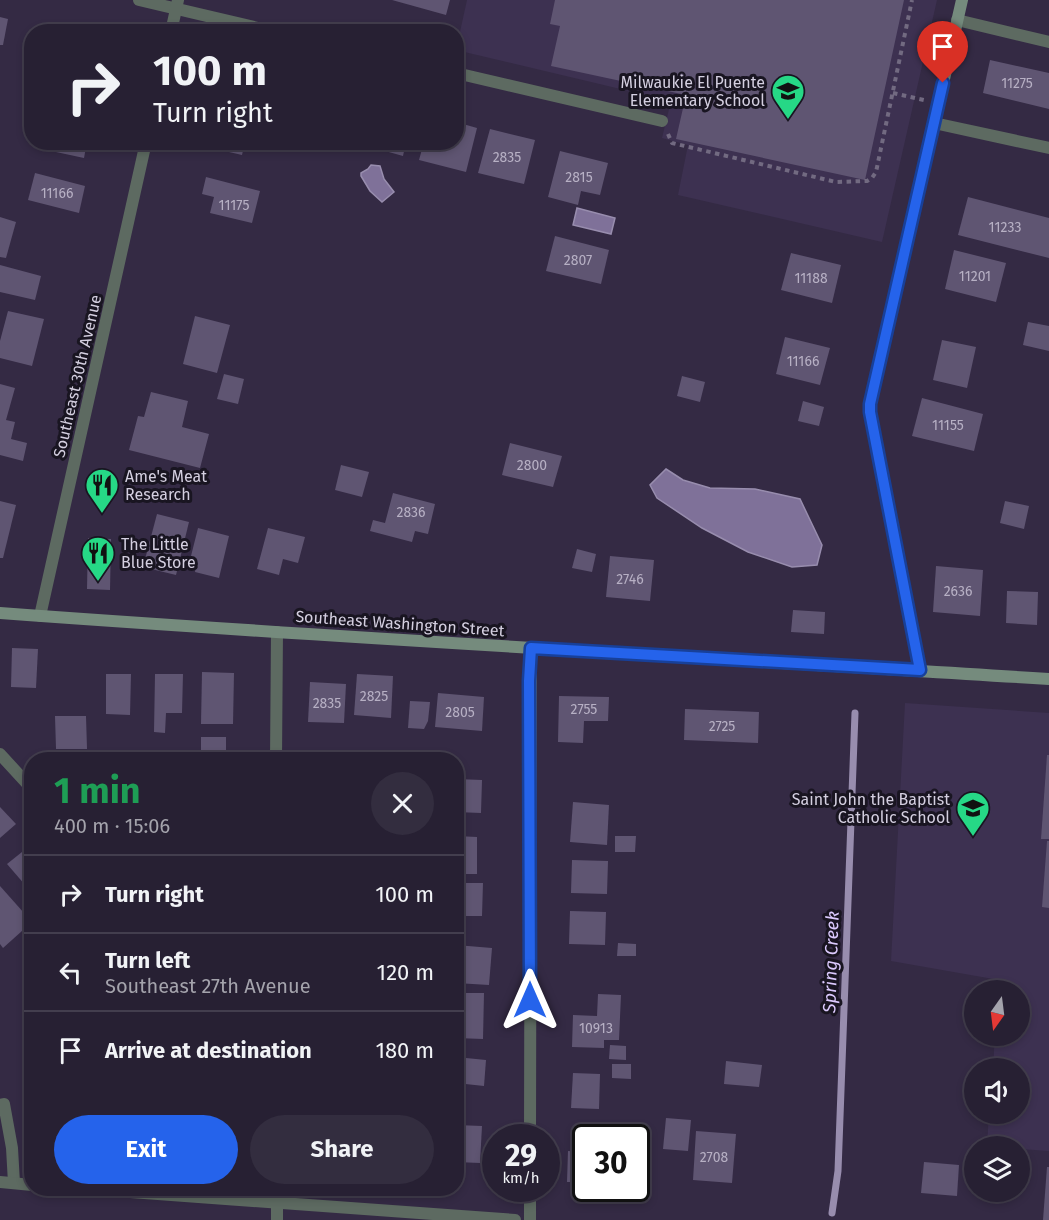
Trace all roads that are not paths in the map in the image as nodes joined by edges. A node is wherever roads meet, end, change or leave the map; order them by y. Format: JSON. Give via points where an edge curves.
{"nodes":[{"id":1,"x":139,"y":0,"type":"edge"},
{"id":2,"x":962,"y":0,"type":"edge"},
{"id":3,"x":177,"y":4,"type":"edge"},
{"id":4,"x":957,"y":20,"type":"junction"},
{"id":5,"x":173,"y":24,"type":"edge"},
{"id":6,"x":247,"y":24,"type":"edge"},
{"id":7,"x":1049,"y":42,"type":"edge"},
{"id":8,"x":464,"y":75,"type":"edge"},
{"id":9,"x":662,"y":121,"type":"dead end"},
{"id":10,"x":934,"y":123,"type":"junction"},
{"id":11,"x":1049,"y":148,"type":"edge"},
{"id":12,"x":144,"y":150,"type":"edge"},
{"id":13,"x":0,"y":613,"type":"edge"},
{"id":14,"x":40,"y":616,"type":"junction"},
{"id":15,"x":277,"y":632,"type":"junction"},
{"id":16,"x":531,"y":648,"type":"junction"},
{"id":17,"x":920,"y":670,"type":"junction"},
{"id":18,"x":1049,"y":680,"type":"edge"},
{"id":19,"x":276,"y":752,"type":"edge"},
{"id":20,"x":0,"y":754,"type":"edge"},
{"id":21,"x":24,"y":780,"type":"edge"},
{"id":22,"x":0,"y":1105,"type":"edge"},
{"id":23,"x":530,"y":1124,"type":"edge"},
{"id":24,"x":0,"y":1182,"type":"edge"},
{"id":25,"x":14,"y":1183,"type":"junction"},
{"id":26,"x":24,"y":1184,"type":"edge"},
{"id":27,"x":183,"y":1196,"type":"edge"},
{"id":28,"x":277,"y":1196,"type":"edge"},
{"id":29,"x":530,"y":1202,"type":"edge"},
{"id":30,"x":277,"y":1203,"type":"junction"},
{"id":31,"x":277,"y":1220,"type":"edge"},
{"id":32,"x":515,"y":1220,"type":"edge"},
{"id":33,"x":530,"y":1220,"type":"edge"}],
"edges":[{"from":1,"to":3,"type":"street"},
{"from":2,"to":4,"type":"street"},
{"from":3,"to":5,"type":"street"},
{"from":3,"to":6,"type":"street"},
{"from":4,"to":7,"type":"street"},
{"from":4,"to":10,"type":"street"},
{"from":8,"to":9,"type":"street"},
{"from":10,"to":11,"type":"street"},
{"from":10,"to":17,"type":"street","via":[[870,404]]},
{"from":12,"to":14,"type":"street","name":"Southeast 30th Avenue"},
{"from":13,"to":14,"type":"street","name":"Southeast Washington Street"},
{"from":14,"to":15,"type":"street","name":"Southeast Washington Street"},
{"from":15,"to":16,"type":"street","name":"Southeast Washington Street"},
{"from":15,"to":19,"type":"street"},
{"from":16,"to":17,"type":"street","name":"Southeast Washington Street"},
{"from":16,"to":23,"type":"street"},
{"from":17,"to":18,"type":"street","name":"Southeast Washington Street"},
{"from":20,"to":21,"type":"street"},
{"from":22,"to":25,"type":"street","via":[[4,1104],[12,1148]]},
{"from":24,"to":25,"type":"street"},
{"from":25,"to":26,"type":"street"},
{"from":27,"to":30,"type":"street"},
{"from":28,"to":30,"type":"street"},
{"from":29,"to":33,"type":"street"},
{"from":30,"to":31,"type":"street"},
{"from":30,"to":32,"type":"street"}]}
